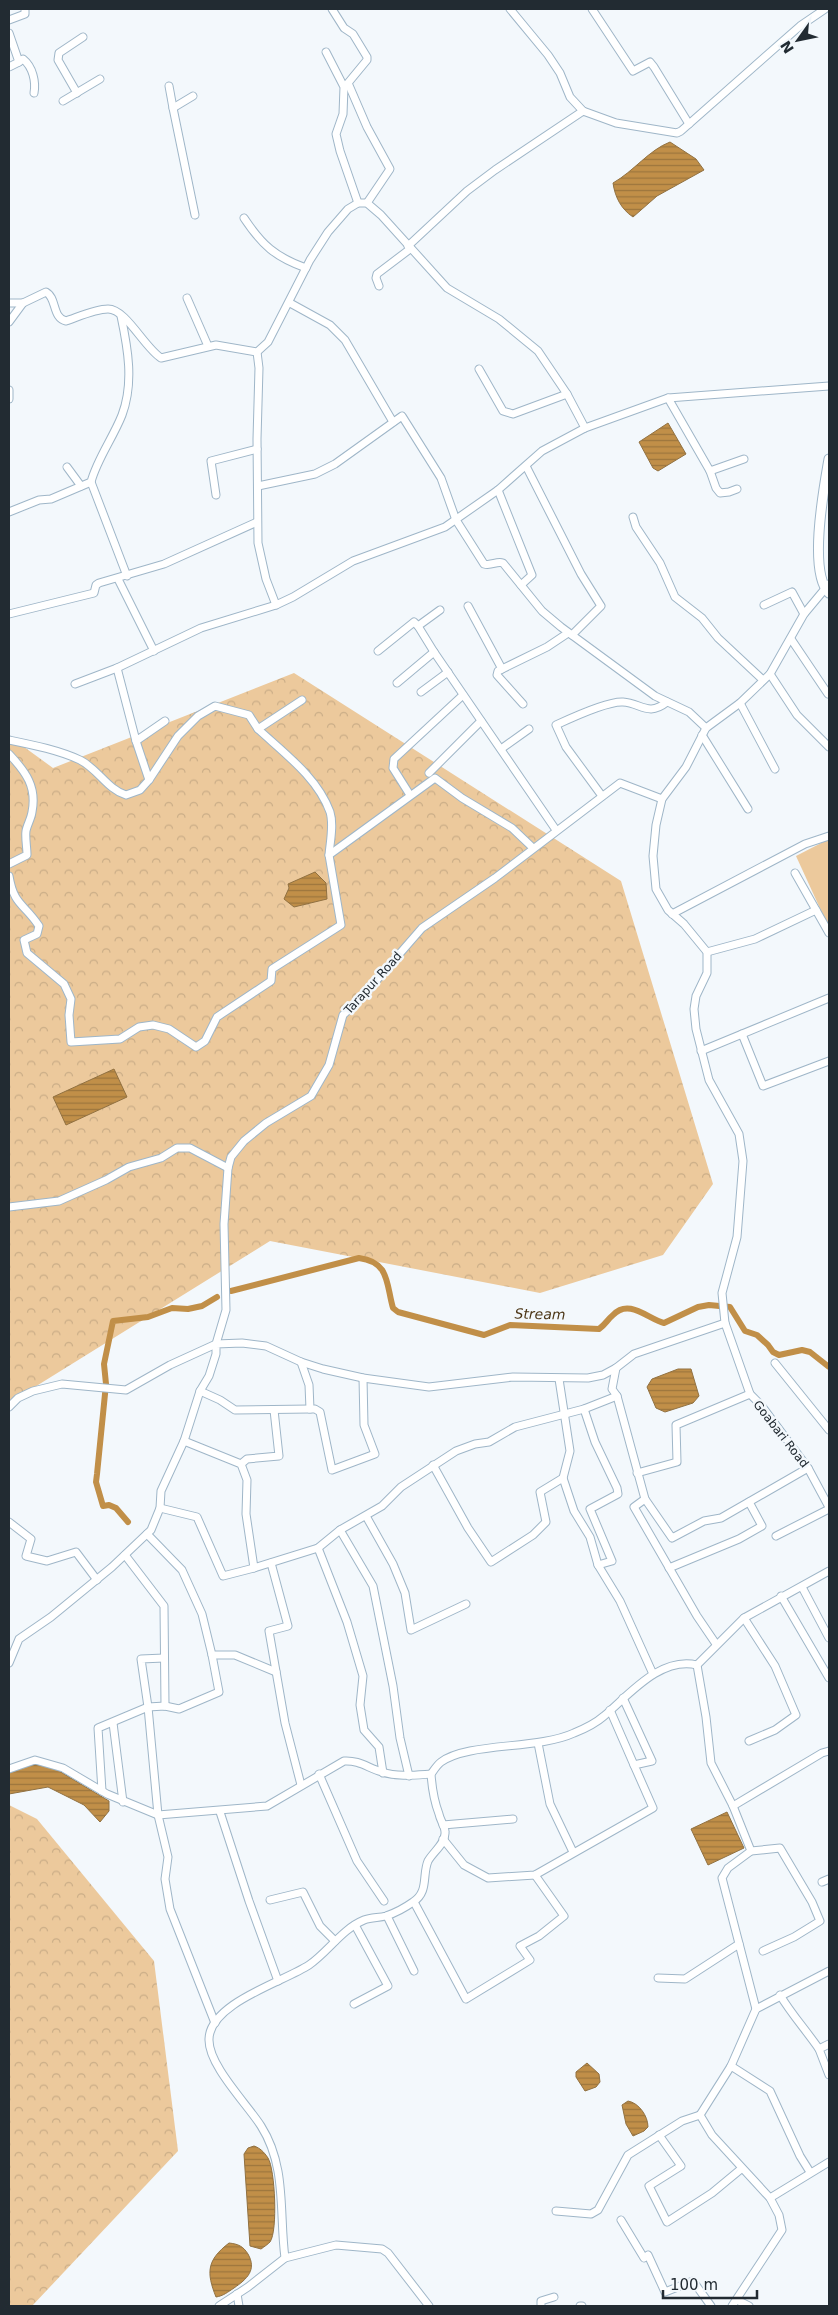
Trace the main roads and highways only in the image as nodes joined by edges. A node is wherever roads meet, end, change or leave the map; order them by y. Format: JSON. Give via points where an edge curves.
{"nodes":[{"id":1,"x":829,"y":459,"type":"edge"},
{"id":2,"x":828,"y":589,"type":"edge"}],
"edges":[{"from":1,"to":2,"type":"main road","via":[[818,553],[819,574]]}]}
